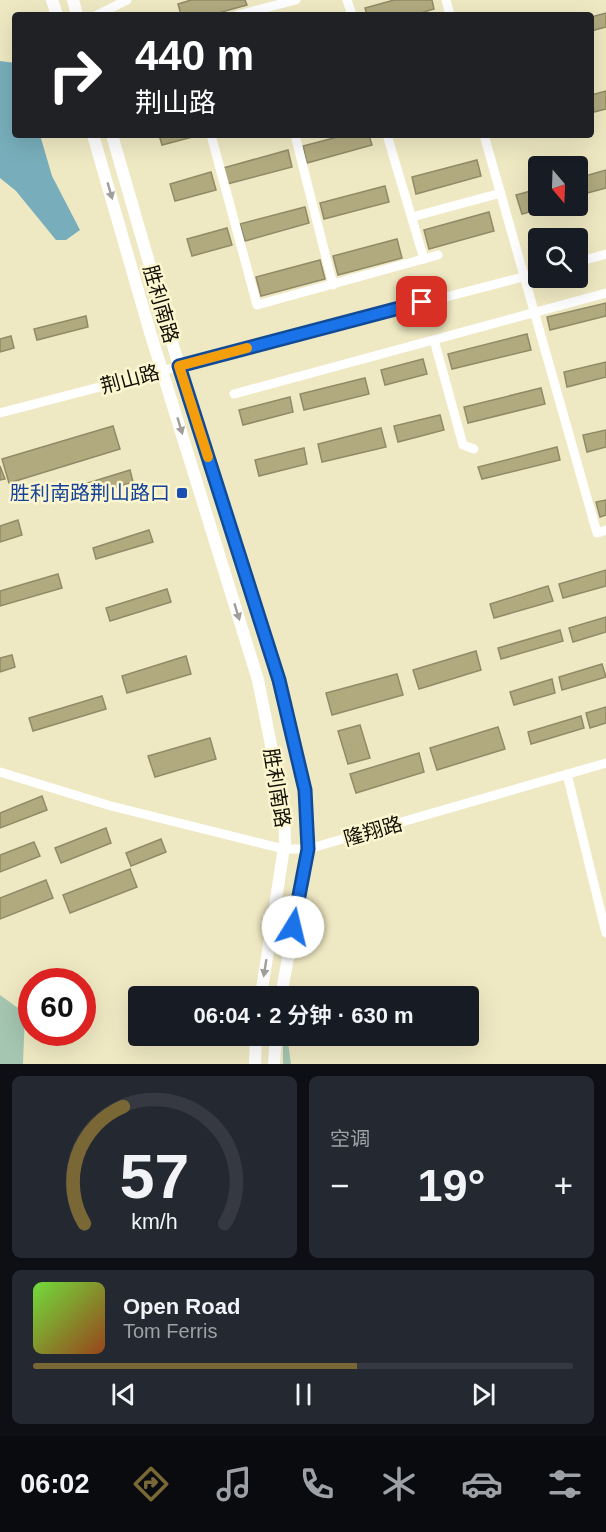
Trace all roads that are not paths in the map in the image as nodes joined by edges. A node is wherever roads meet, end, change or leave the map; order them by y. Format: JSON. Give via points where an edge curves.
{"nodes":[{"id":1,"x":127,"y":0,"type":"edge"},
{"id":2,"x":296,"y":0,"type":"edge"},
{"id":3,"x":103,"y":12,"type":"edge"},
{"id":4,"x":264,"y":12,"type":"edge"},
{"id":5,"x":94,"y":138,"type":"edge"},
{"id":6,"x":113,"y":138,"type":"edge"},
{"id":7,"x":212,"y":138,"type":"edge"},
{"id":8,"x":296,"y":138,"type":"edge"},
{"id":9,"x":388,"y":138,"type":"edge"},
{"id":10,"x":485,"y":138,"type":"edge"},
{"id":11,"x":501,"y":193,"type":"junction"},
{"id":12,"x":412,"y":217,"type":"junction"},
{"id":13,"x":606,"y":254,"type":"edge"},
{"id":14,"x":438,"y":255,"type":"dead end"},
{"id":15,"x":424,"y":259,"type":"junction"},
{"id":16,"x":588,"y":259,"type":"edge"},
{"id":17,"x":528,"y":275,"type":"edge"},
{"id":18,"x":524,"y":276,"type":"junction"},
{"id":19,"x":333,"y":285,"type":"junction"},
{"id":20,"x":606,"y":293,"type":"edge"},
{"id":21,"x":534,"y":312,"type":"junction"},
{"id":22,"x":434,"y":339,"type":"junction"},
{"id":23,"x":179,"y":366,"type":"junction"},
{"id":24,"x":162,"y":370,"type":"junction"},
{"id":25,"x":234,"y":394,"type":"dead end"},
{"id":26,"x":0,"y":413,"type":"edge"},
{"id":27,"x":474,"y":449,"type":"dead end"},
{"id":28,"x":606,"y":530,"type":"edge"},
{"id":29,"x":606,"y":763,"type":"edge"},
{"id":30,"x":0,"y":772,"type":"edge"},
{"id":31,"x":567,"y":774,"type":"junction"},
{"id":32,"x":284,"y":849,"type":"junction"},
{"id":33,"x":308,"y":849,"type":"junction"},
{"id":34,"x":606,"y":933,"type":"edge"},
{"id":35,"x":263,"y":986,"type":"edge"},
{"id":36,"x":283,"y":986,"type":"edge"},
{"id":37,"x":256,"y":1046,"type":"edge"},
{"id":38,"x":275,"y":1046,"type":"edge"},
{"id":39,"x":255,"y":1064,"type":"edge"},
{"id":40,"x":274,"y":1064,"type":"edge"}],
"edges":[{"from":1,"to":3,"type":"street"},
{"from":2,"to":4,"type":"street"},
{"from":5,"to":24,"type":"main road","name":"胜利南路","one_way":true},
{"from":6,"to":23,"type":"main road","name":"胜利南路"},
{"from":7,"to":19,"type":"street","via":[[258,305]]},
{"from":8,"to":19,"type":"street"},
{"from":9,"to":12,"type":"street"},
{"from":10,"to":11,"type":"street"},
{"from":11,"to":12,"type":"street"},
{"from":11,"to":18,"type":"street"},
{"from":12,"to":15,"type":"street"},
{"from":13,"to":16,"type":"street"},
{"from":14,"to":15,"type":"street"},
{"from":15,"to":19,"type":"street"},
{"from":17,"to":18,"type":"street","name":"荆山路"},
{"from":18,"to":21,"type":"street"},
{"from":18,"to":23,"type":"street","name":"荆山路"},
{"from":20,"to":21,"type":"street"},
{"from":21,"to":22,"type":"street"},
{"from":21,"to":28,"type":"street","via":[[597,532]]},
{"from":22,"to":25,"type":"street"},
{"from":22,"to":27,"type":"street","via":[[463,445]]},
{"from":23,"to":24,"type":"street","name":"荆山路"},
{"from":23,"to":33,"type":"main road","name":"胜利南路","via":[[279,680],[305,790]]},
{"from":24,"to":26,"type":"street","name":"荆山路"},
{"from":24,"to":32,"type":"main road","name":"胜利南路","one_way":true,"via":[[258,680],[284,810]]},
{"from":29,"to":31,"type":"street","name":"隆翔路"},
{"from":30,"to":32,"type":"street","name":"隆翔路","via":[[111,806]]},
{"from":31,"to":33,"type":"street","name":"隆翔路"},
{"from":31,"to":34,"type":"street"},
{"from":32,"to":33,"type":"street","name":"隆翔路"},
{"from":32,"to":35,"type":"main road","name":"胜利南路","one_way":true},
{"from":33,"to":36,"type":"main road","name":"胜利南路"},
{"from":37,"to":39,"type":"main road"},
{"from":38,"to":40,"type":"main road"}]}
